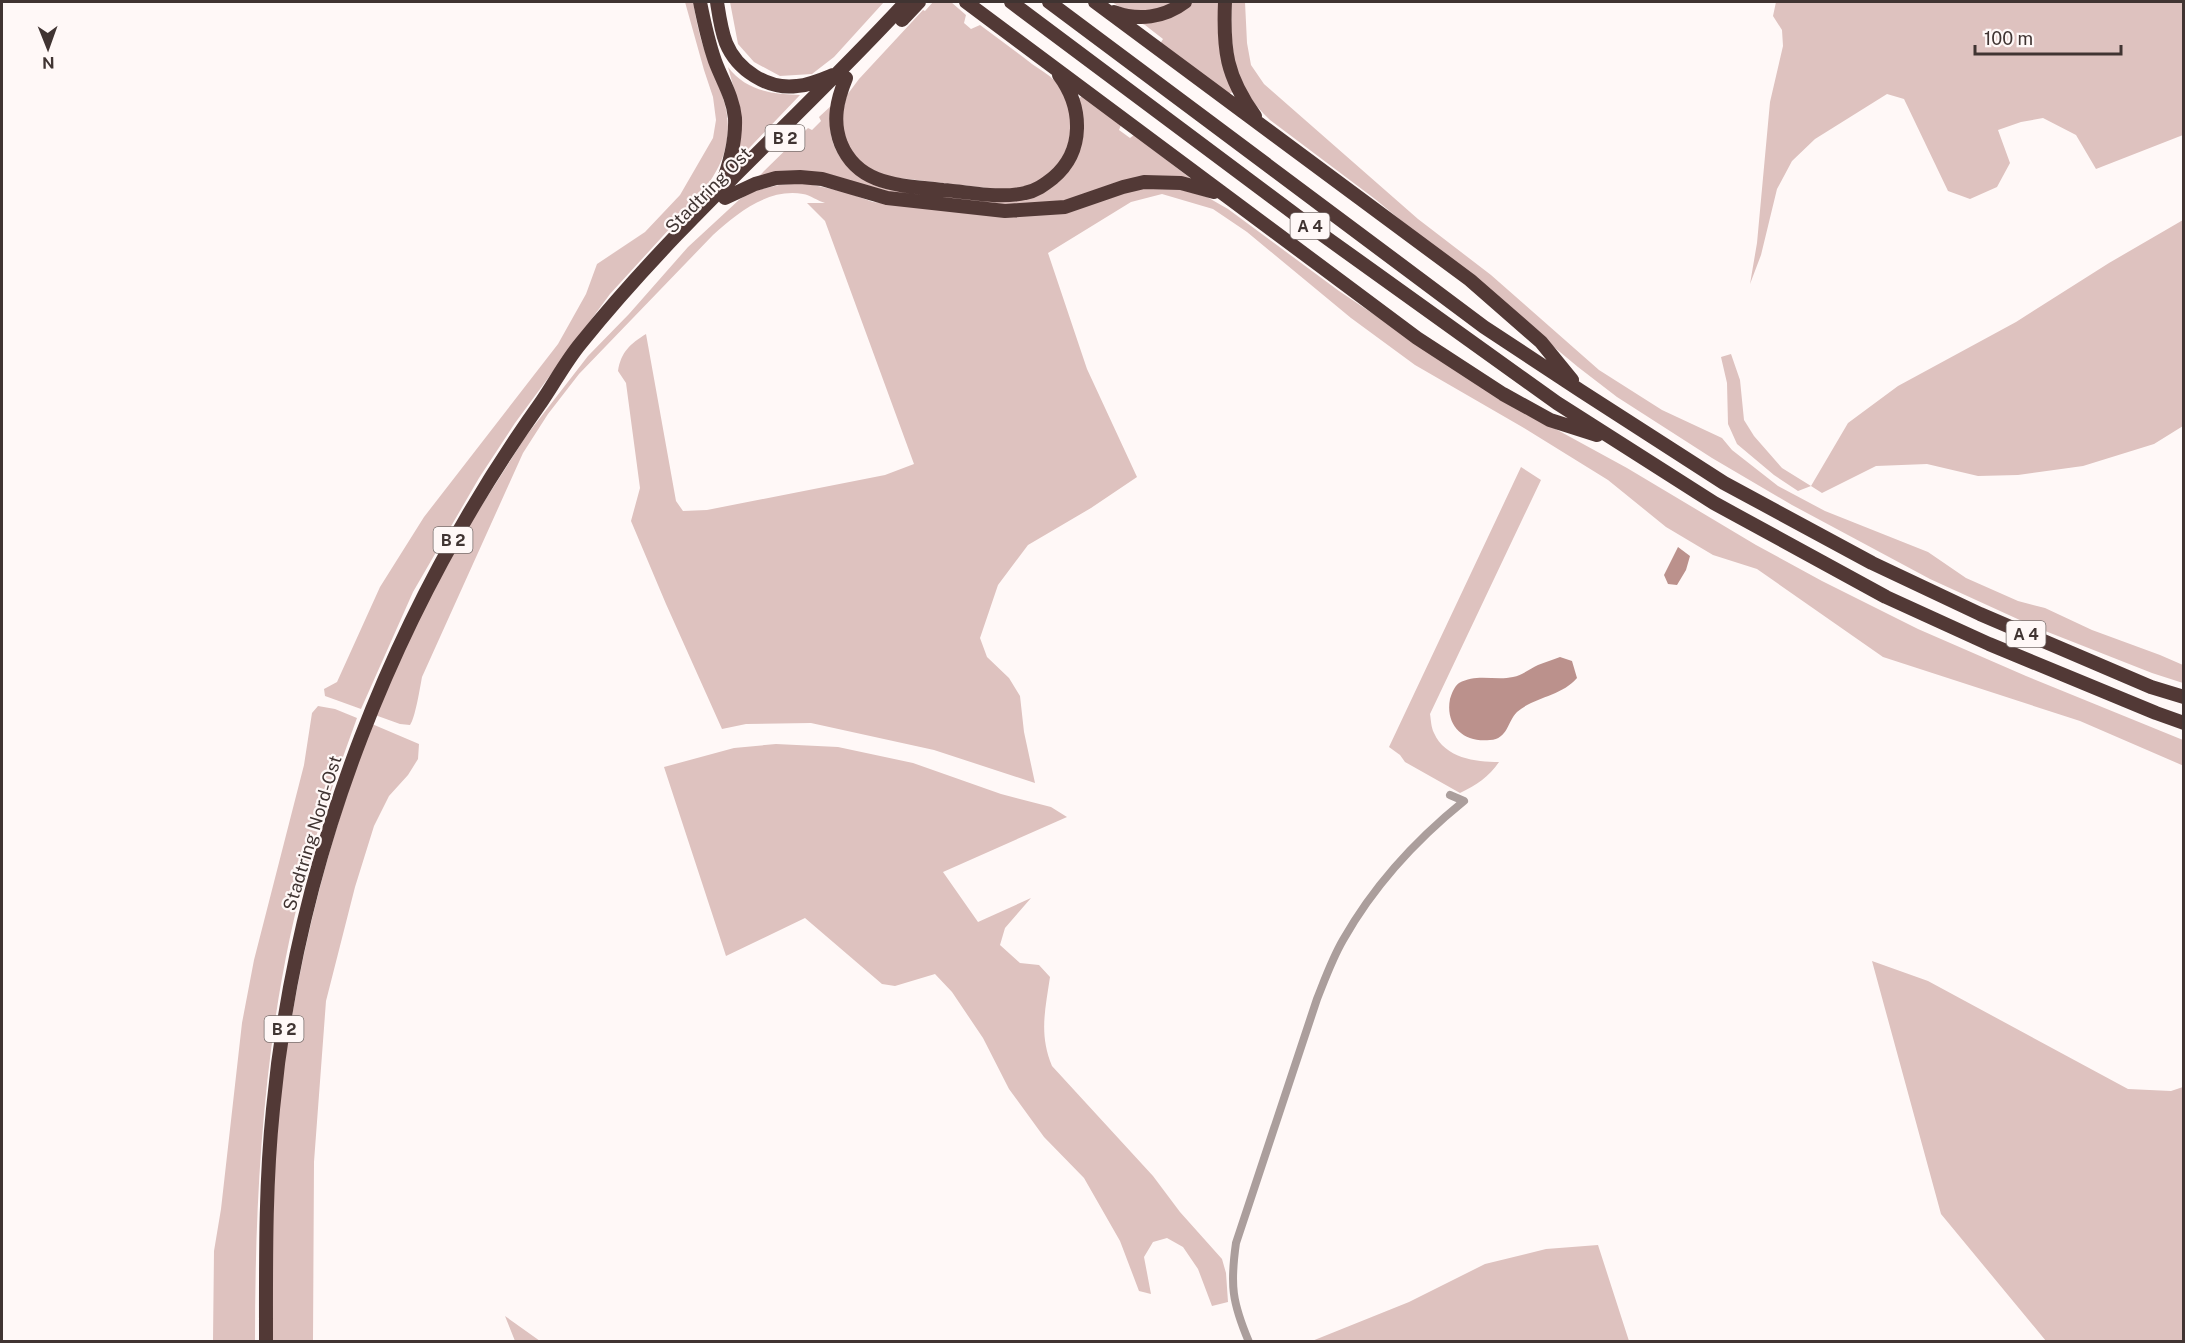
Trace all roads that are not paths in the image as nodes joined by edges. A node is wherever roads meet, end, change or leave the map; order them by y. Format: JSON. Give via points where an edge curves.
{"nodes":[{"id":1,"x":700,"y":2,"type":"edge"},
{"id":2,"x":717,"y":2,"type":"edge"},
{"id":3,"x":914,"y":2,"type":"edge"},
{"id":4,"x":966,"y":2,"type":"edge"},
{"id":5,"x":1011,"y":2,"type":"edge"},
{"id":6,"x":1049,"y":2,"type":"edge"},
{"id":7,"x":1185,"y":2,"type":"edge"},
{"id":8,"x":1225,"y":2,"type":"edge"},
{"id":9,"x":1100,"y":5,"type":"edge"},
{"id":10,"x":1053,"y":66,"type":"junction"},
{"id":11,"x":842,"y":76,"type":"junction"},
{"id":12,"x":1262,"y":125,"type":"junction"},
{"id":13,"x":722,"y":195,"type":"junction"},
{"id":14,"x":1227,"y":197,"type":"junction"},
{"id":15,"x":555,"y":383,"type":"joint"},
{"id":16,"x":1581,"y":391,"type":"junction"},
{"id":17,"x":1616,"y":441,"type":"junction"},
{"id":18,"x":2184,"y":698,"type":"edge"},
{"id":19,"x":2184,"y":723,"type":"edge"},
{"id":20,"x":1450,"y":795,"type":"dead end"},
{"id":21,"x":266,"y":1341,"type":"edge"},
{"id":22,"x":1249,"y":1341,"type":"edge"}],
"edges":[{"from":1,"to":13,"type":"highway","via":[[706,33],[729,89],[735,118]]},
{"from":2,"to":11,"type":"highway","via":[[720,24],[733,57],[761,80],[795,87]]},
{"from":3,"to":11,"type":"highway","number":"B 2"},
{"from":4,"to":10,"type":"highway"},
{"from":5,"to":17,"type":"highway","number":"A 4","via":[[1324,236]]},
{"from":6,"to":16,"type":"highway","number":"A 4","via":[[1484,327]]},
{"from":7,"to":9,"type":"highway","via":[[1159,15],[1144,17],[1122,15]]},
{"from":8,"to":12,"type":"highway","via":[[1229,69]]},
{"from":9,"to":12,"type":"highway"},
{"from":10,"to":11,"type":"highway","via":[[1076,107],[1077,136],[1072,154],[1060,172],[1042,187],[1001,196],[902,185],[861,173],[846,157],[836,131]]},
{"from":10,"to":14,"type":"highway"},
{"from":11,"to":13,"type":"highway","number":"B 2"},
{"from":12,"to":16,"type":"highway","via":[[1470,280],[1540,342]]},
{"from":13,"to":14,"type":"highway","via":[[776,178],[800,177],[822,179],[887,198],[1005,211],[1065,207],[1123,187],[1163,181]]},
{"from":13,"to":15,"type":"highway","name":"Stadtring Ost","number":"B 2"},
{"from":14,"to":17,"type":"highway","via":[[1417,338],[1503,394],[1550,420]]},
{"from":15,"to":21,"type":"highway","name":"Stadtring Nord-Ost","number":"B 2","via":[[454,537],[410,623],[365,727],[334,815],[296,963],[281,1046],[266,1227]]},
{"from":16,"to":18,"type":"highway","number":"A 4","via":[[1724,483],[1872,563],[1980,614]]},
{"from":17,"to":19,"type":"highway","number":"A 4","via":[[1731,513],[1886,597],[1989,644]]},
{"from":20,"to":22,"type":"street","via":[[1464,801],[1394,868],[1358,916],[1317,999],[1236,1243],[1232,1293]]}]}
